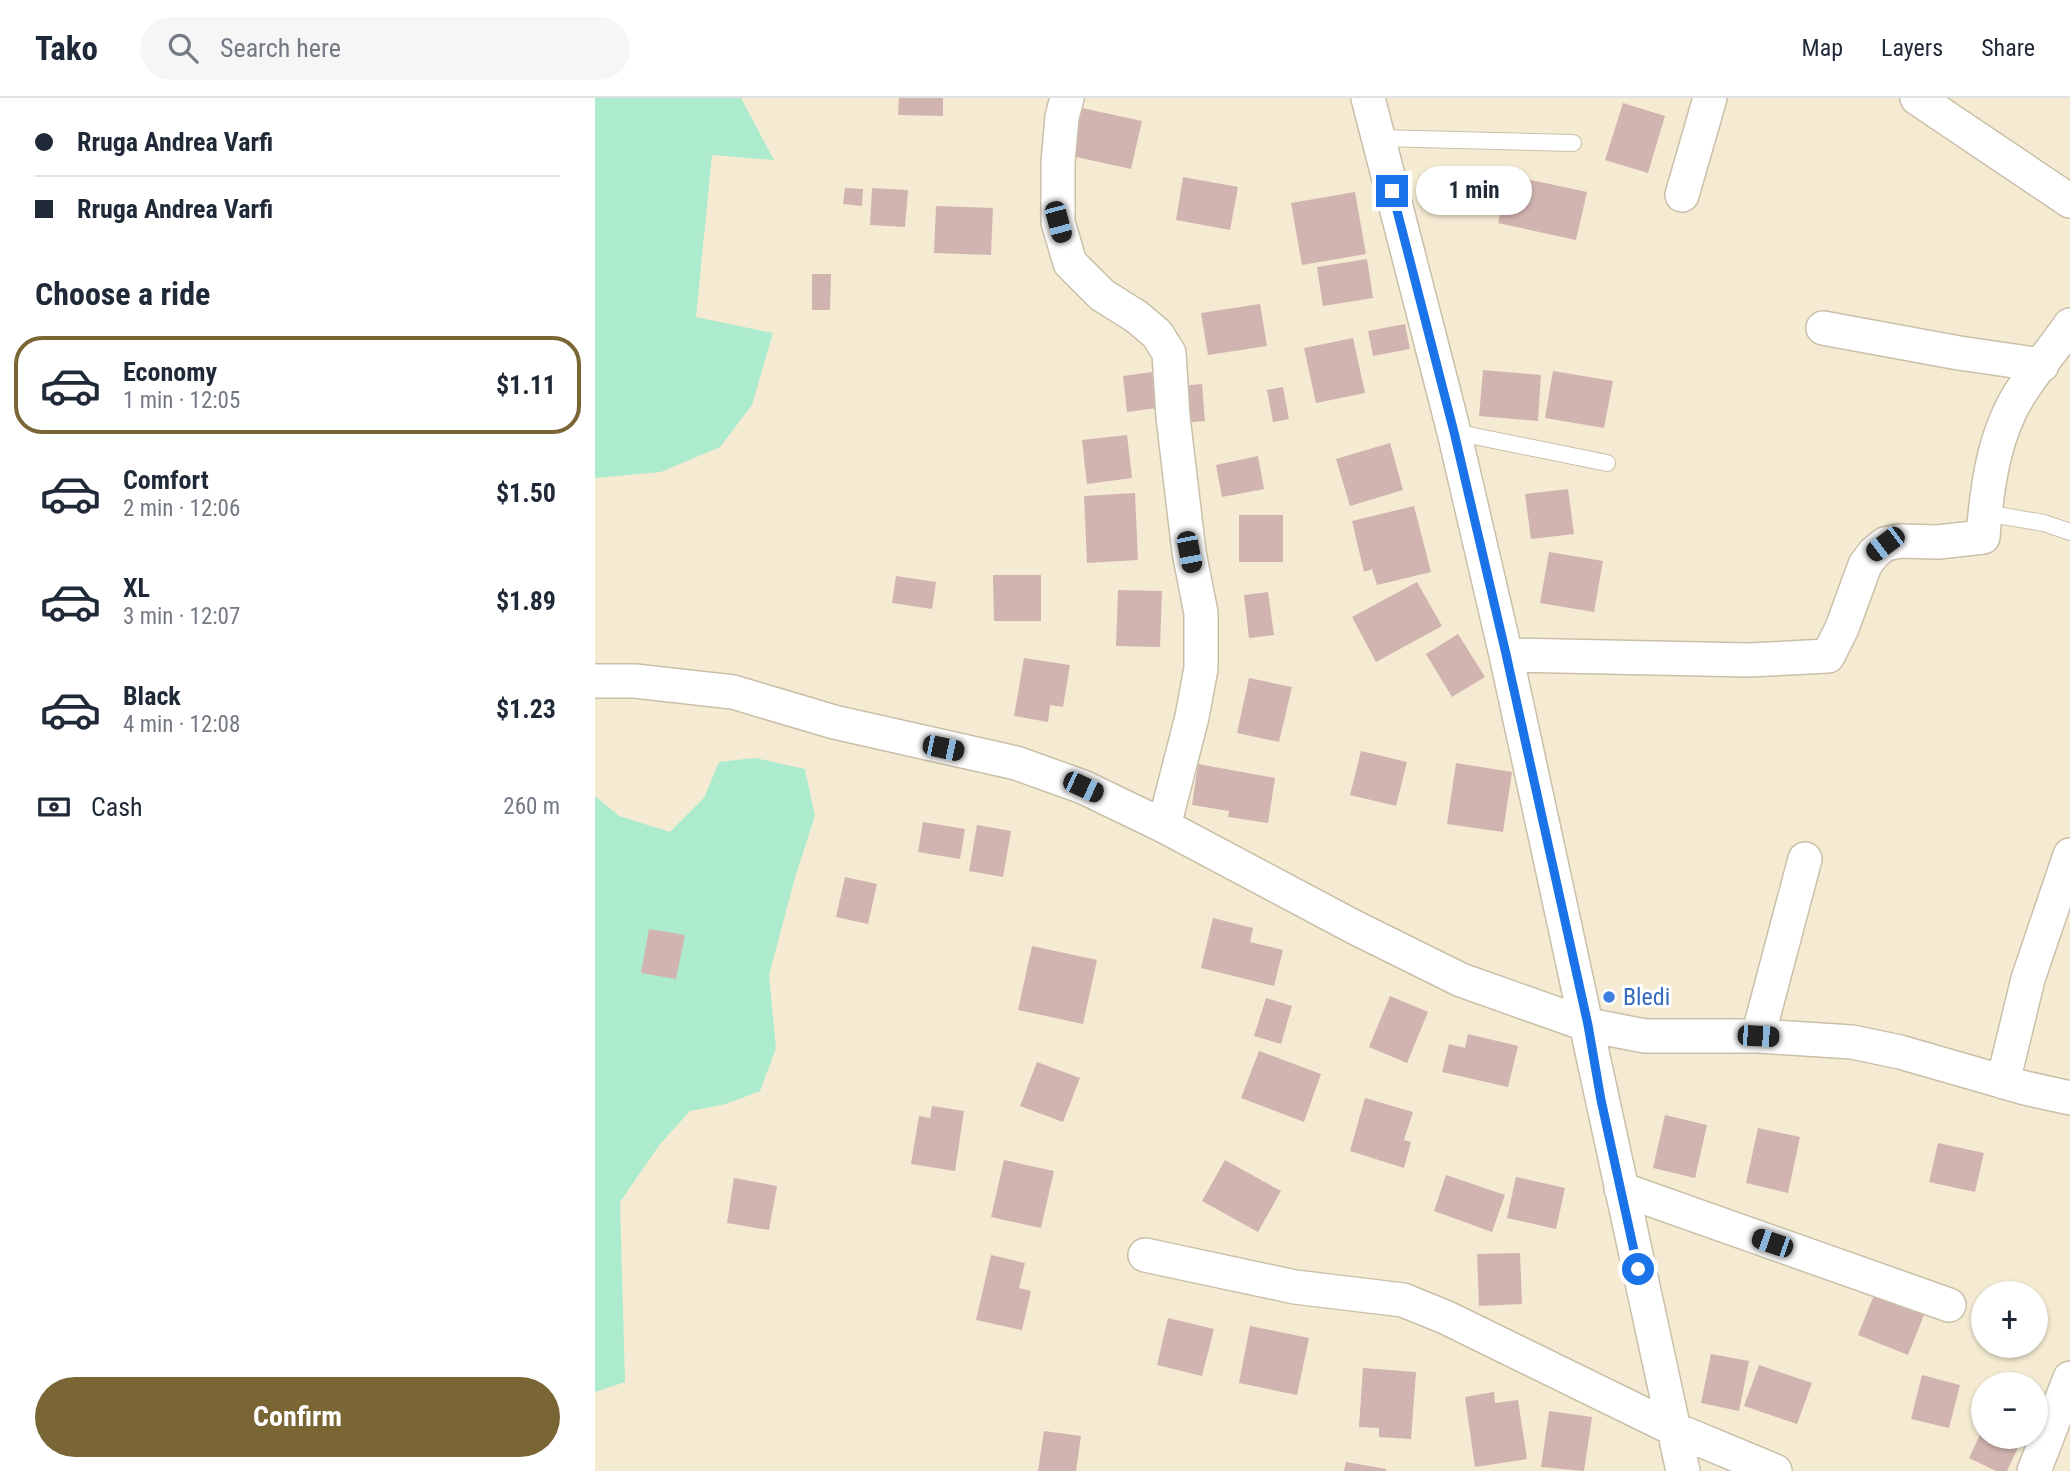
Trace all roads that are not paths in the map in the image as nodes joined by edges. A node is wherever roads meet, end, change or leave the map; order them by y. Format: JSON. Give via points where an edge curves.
{"nodes":[{"id":1,"x":1067,"y":98,"type":"edge"},
{"id":2,"x":1368,"y":98,"type":"edge"},
{"id":3,"x":1710,"y":98,"type":"edge"},
{"id":4,"x":1917,"y":98,"type":"edge"},
{"id":5,"x":1378,"y":138,"type":"junction"},
{"id":6,"x":1573,"y":143,"type":"dead end"},
{"id":7,"x":1682,"y":195,"type":"dead end"},
{"id":8,"x":2070,"y":201,"type":"edge"},
{"id":9,"x":2070,"y":324,"type":"edge"},
{"id":10,"x":1823,"y":328,"type":"dead end"},
{"id":11,"x":2042,"y":365,"type":"junction"},
{"id":12,"x":1454,"y":432,"type":"junction"},
{"id":13,"x":1608,"y":463,"type":"dead end"},
{"id":14,"x":1985,"y":513,"type":"junction"},
{"id":15,"x":2070,"y":531,"type":"edge"},
{"id":16,"x":1506,"y":654,"type":"junction"},
{"id":17,"x":595,"y":681,"type":"edge"},
{"id":18,"x":1164,"y":826,"type":"junction"},
{"id":19,"x":2070,"y":855,"type":"edge"},
{"id":20,"x":1805,"y":859,"type":"dead end"},
{"id":21,"x":1588,"y":1025,"type":"junction"},
{"id":22,"x":1758,"y":1036,"type":"junction"},
{"id":23,"x":2003,"y":1082,"type":"junction"},
{"id":24,"x":2070,"y":1098,"type":"edge"},
{"id":25,"x":1621,"y":1189,"type":"junction"},
{"id":26,"x":1145,"y":1255,"type":"dead end"},
{"id":27,"x":1949,"y":1306,"type":"dead end"},
{"id":28,"x":2070,"y":1378,"type":"edge"},
{"id":29,"x":1674,"y":1429,"type":"junction"},
{"id":30,"x":1683,"y":1471,"type":"edge"},
{"id":31,"x":1775,"y":1471,"type":"edge"},
{"id":32,"x":2034,"y":1471,"type":"edge"}],
"edges":[{"from":1,"to":18,"type":"street","via":[[1058,162],[1058,222],[1070,262],[1102,295],[1157,334],[1169,353],[1189,552],[1201,613],[1201,668]]},
{"from":2,"to":5,"type":"street"},
{"from":3,"to":7,"type":"street"},
{"from":4,"to":8,"type":"street"},
{"from":5,"to":6,"type":"lane"},
{"from":5,"to":12,"type":"street"},
{"from":9,"to":11,"type":"street"},
{"from":10,"to":11,"type":"street"},
{"from":11,"to":14,"type":"street","via":[[2007,419],[1995,453]]},
{"from":12,"to":13,"type":"lane"},
{"from":12,"to":16,"type":"street"},
{"from":14,"to":15,"type":"lane"},
{"from":14,"to":16,"type":"street","via":[[1983,537],[1900,541],[1874,552],[1828,656],[1748,660]]},
{"from":16,"to":21,"type":"street"},
{"from":17,"to":18,"type":"street","via":[[733,692],[834,722],[1016,763],[1083,787]]},
{"from":18,"to":21,"type":"street","via":[[1461,980]]},
{"from":19,"to":23,"type":"street","via":[[2028,979]]},
{"from":20,"to":22,"type":"street"},
{"from":21,"to":22,"type":"street","via":[[1645,1036]]},
{"from":21,"to":25,"type":"street"},
{"from":22,"to":23,"type":"street","via":[[1852,1042]]},
{"from":23,"to":24,"type":"street"},
{"from":25,"to":27,"type":"street"},
{"from":25,"to":29,"type":"street"},
{"from":26,"to":29,"type":"street","via":[[1295,1287],[1403,1300]]},
{"from":28,"to":32,"type":"street"},
{"from":29,"to":30,"type":"street"},
{"from":29,"to":31,"type":"street"}]}
